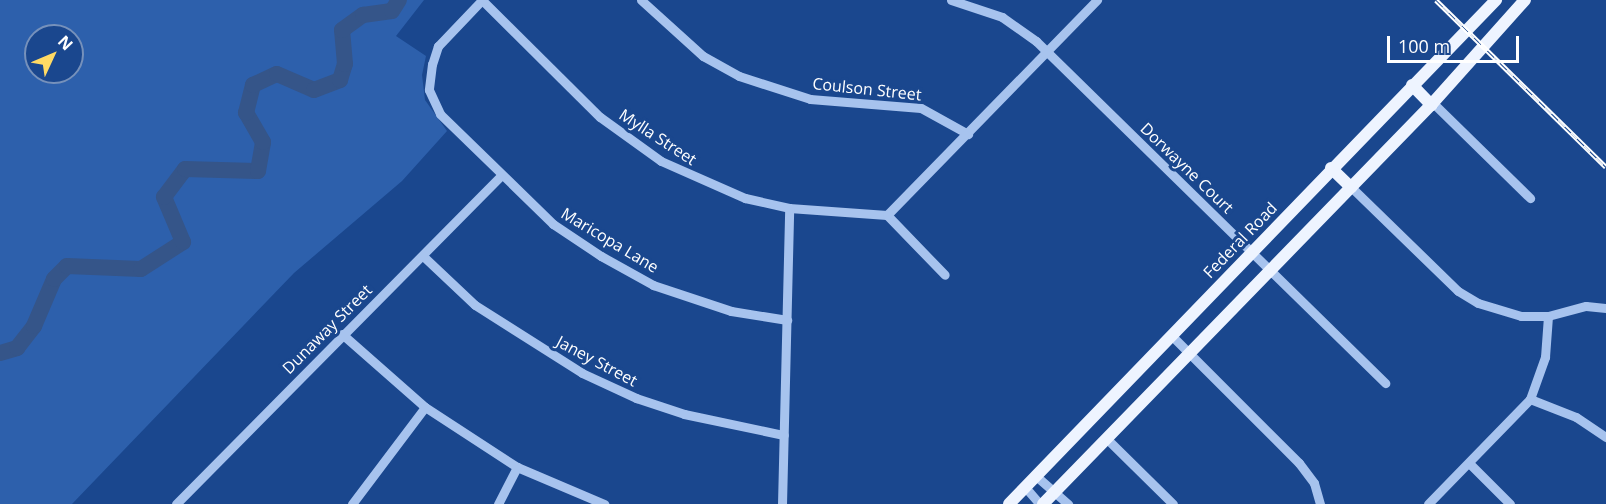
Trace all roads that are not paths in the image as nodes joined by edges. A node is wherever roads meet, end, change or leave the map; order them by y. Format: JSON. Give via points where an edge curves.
{"nodes":[{"id":1,"x":482,"y":0,"type":"edge"},
{"id":2,"x":641,"y":0,"type":"edge"},
{"id":3,"x":951,"y":0,"type":"edge"},
{"id":4,"x":1097,"y":0,"type":"edge"},
{"id":5,"x":1496,"y":0,"type":"edge"},
{"id":6,"x":1525,"y":0,"type":"edge"},
{"id":7,"x":1046,"y":51,"type":"junction"},
{"id":8,"x":1412,"y":85,"type":"junction"},
{"id":9,"x":1432,"y":104,"type":"junction"},
{"id":10,"x":968,"y":134,"type":"junction"},
{"id":11,"x":1331,"y":168,"type":"junction"},
{"id":12,"x":501,"y":176,"type":"junction"},
{"id":13,"x":1352,"y":187,"type":"junction"},
{"id":14,"x":1530,"y":198,"type":"dead end"},
{"id":15,"x":789,"y":208,"type":"junction"},
{"id":16,"x":887,"y":215,"type":"junction"},
{"id":17,"x":1252,"y":252,"type":"junction"},
{"id":18,"x":423,"y":256,"type":"junction"},
{"id":19,"x":1269,"y":268,"type":"junction"},
{"id":20,"x":945,"y":275,"type":"dead end"},
{"id":21,"x":1606,"y":308,"type":"edge"},
{"id":22,"x":1548,"y":316,"type":"junction"},
{"id":23,"x":787,"y":320,"type":"junction"},
{"id":24,"x":342,"y":334,"type":"junction"},
{"id":25,"x":1170,"y":335,"type":"junction"},
{"id":26,"x":1188,"y":353,"type":"junction"},
{"id":27,"x":1385,"y":382,"type":"dead end"},
{"id":28,"x":1530,"y":399,"type":"junction"},
{"id":29,"x":425,"y":407,"type":"junction"},
{"id":30,"x":784,"y":435,"type":"junction"},
{"id":31,"x":1606,"y":437,"type":"edge"},
{"id":32,"x":1106,"y":438,"type":"junction"},
{"id":33,"x":1469,"y":463,"type":"junction"},
{"id":34,"x":518,"y":467,"type":"junction"},
{"id":35,"x":1036,"y":476,"type":"junction"},
{"id":36,"x":1024,"y":487,"type":"junction"},
{"id":37,"x":1055,"y":491,"type":"junction"},
{"id":38,"x":176,"y":504,"type":"edge"},
{"id":39,"x":352,"y":504,"type":"edge"},
{"id":40,"x":498,"y":504,"type":"edge"},
{"id":41,"x":604,"y":504,"type":"edge"},
{"id":42,"x":782,"y":504,"type":"edge"},
{"id":43,"x":1009,"y":504,"type":"edge"},
{"id":44,"x":1042,"y":504,"type":"edge"},
{"id":45,"x":1068,"y":504,"type":"edge"},
{"id":46,"x":1173,"y":504,"type":"edge"},
{"id":47,"x":1320,"y":504,"type":"edge"},
{"id":48,"x":1428,"y":504,"type":"edge"},
{"id":49,"x":1510,"y":504,"type":"edge"}],
"edges":[{"from":1,"to":12,"type":"street","name":"Maricopa Lane","via":[[438,46],[432,64],[431,95],[440,114]]},
{"from":1,"to":15,"type":"street","name":"Mylla Street","via":[[600,117],[661,161],[722,190]]},
{"from":2,"to":10,"type":"street","name":"Coulson Street","via":[[704,56],[739,76],[810,99],[921,108]]},
{"from":3,"to":7,"type":"street","name":"Dorwayne Court","via":[[1002,17]]},
{"from":4,"to":7,"type":"street"},
{"from":5,"to":8,"type":"main road","name":"Federal Road"},
{"from":6,"to":9,"type":"main road"},
{"from":7,"to":10,"type":"street"},
{"from":7,"to":17,"type":"street","name":"Dorwayne Court"},
{"from":8,"to":9,"type":"main road"},
{"from":8,"to":11,"type":"main road","name":"Federal Road"},
{"from":9,"to":13,"type":"main road"},
{"from":9,"to":14,"type":"street"},
{"from":10,"to":16,"type":"street"},
{"from":11,"to":13,"type":"main road"},
{"from":11,"to":17,"type":"main road","name":"Federal Road"},
{"from":12,"to":18,"type":"street","name":"Dunaway Street"},
{"from":12,"to":23,"type":"street","name":"Maricopa Lane","via":[[553,224],[653,285],[731,311]]},
{"from":13,"to":19,"type":"main road"},
{"from":13,"to":22,"type":"street","via":[[1468,298],[1510,315]]},
{"from":15,"to":16,"type":"street","name":"Mylla Street"},
{"from":15,"to":23,"type":"street"},
{"from":16,"to":20,"type":"street"},
{"from":17,"to":19,"type":"street","name":"Dorwayne Court"},
{"from":17,"to":25,"type":"main road","name":"Federal Road"},
{"from":18,"to":24,"type":"street","name":"Dunaway Street"},
{"from":18,"to":30,"type":"street","name":"Janey Street","via":[[475,305],[582,373],[636,398],[684,414]]},
{"from":19,"to":26,"type":"main road"},
{"from":19,"to":27,"type":"street","name":"Dorwayne Court"},
{"from":21,"to":22,"type":"street","via":[[1586,306]]},
{"from":22,"to":28,"type":"street","via":[[1545,357]]},
{"from":23,"to":30,"type":"street"},
{"from":24,"to":29,"type":"street"},
{"from":24,"to":38,"type":"street","name":"Dunaway Street"},
{"from":25,"to":26,"type":"street"},
{"from":25,"to":35,"type":"main road","name":"Federal Road"},
{"from":26,"to":32,"type":"main road"},
{"from":26,"to":47,"type":"street","via":[[1299,463],[1314,483]]},
{"from":28,"to":31,"type":"street","via":[[1576,417]]},
{"from":28,"to":33,"type":"street"},
{"from":29,"to":34,"type":"street"},
{"from":29,"to":39,"type":"street"},
{"from":30,"to":42,"type":"street"},
{"from":32,"to":37,"type":"main road"},
{"from":32,"to":46,"type":"street"},
{"from":33,"to":48,"type":"street"},
{"from":33,"to":49,"type":"street"},
{"from":34,"to":40,"type":"street"},
{"from":34,"to":41,"type":"street"},
{"from":35,"to":36,"type":"main road","name":"Federal Road"},
{"from":35,"to":37,"type":"street"},
{"from":36,"to":43,"type":"main road","name":"Federal Road"},
{"from":36,"to":44,"type":"street"},
{"from":37,"to":44,"type":"main road"},
{"from":37,"to":45,"type":"street"}]}
